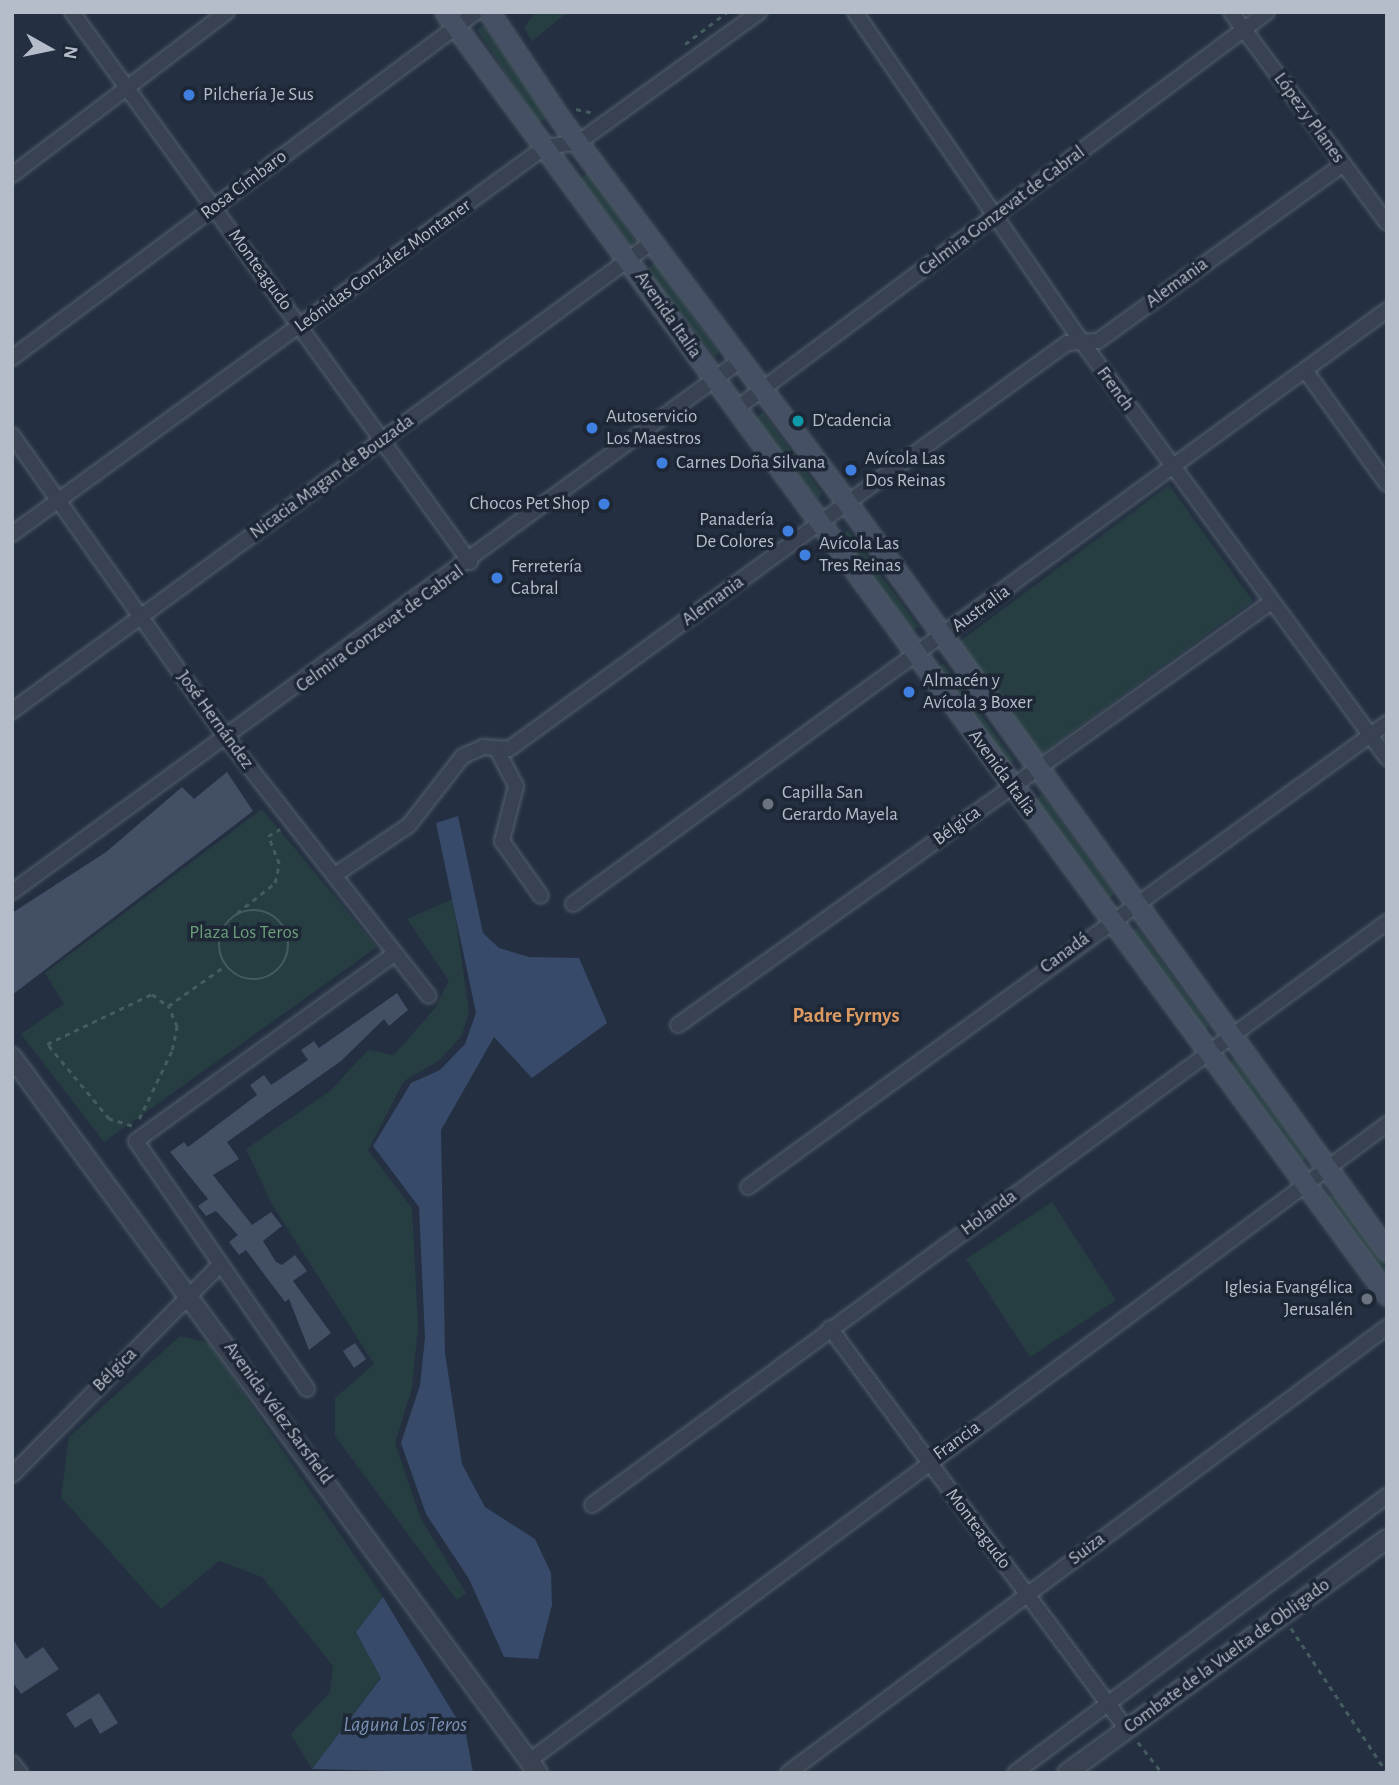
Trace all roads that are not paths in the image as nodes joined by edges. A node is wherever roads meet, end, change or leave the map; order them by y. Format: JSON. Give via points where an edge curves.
{"nodes":[{"id":1,"x":72,"y":12,"type":"edge"},
{"id":2,"x":227,"y":12,"type":"edge"},
{"id":3,"x":476,"y":12,"type":"edge"},
{"id":4,"x":489,"y":12,"type":"edge"},
{"id":5,"x":759,"y":12,"type":"edge"},
{"id":6,"x":855,"y":12,"type":"edge"},
{"id":7,"x":1231,"y":12,"type":"edge"},
{"id":8,"x":1267,"y":12,"type":"edge"},
{"id":9,"x":450,"y":19,"type":"edge"},
{"id":10,"x":1244,"y":29,"type":"junction"},
{"id":11,"x":127,"y":87,"type":"junction"},
{"id":12,"x":579,"y":142,"type":"junction"},
{"id":13,"x":545,"y":147,"type":"junction"},
{"id":14,"x":1343,"y":164,"type":"junction"},
{"id":15,"x":12,"y":176,"type":"edge"},
{"id":16,"x":214,"y":207,"type":"junction"},
{"id":17,"x":996,"y":216,"type":"junction"},
{"id":18,"x":1387,"y":223,"type":"edge"},
{"id":19,"x":651,"y":243,"type":"junction"},
{"id":20,"x":629,"y":259,"type":"junction"},
{"id":21,"x":1387,"y":310,"type":"edge"},
{"id":22,"x":300,"y":326,"type":"junction"},
{"id":23,"x":1082,"y":341,"type":"junction"},
{"id":24,"x":12,"y":358,"type":"edge"},
{"id":25,"x":742,"y":359,"type":"junction"},
{"id":26,"x":1305,"y":370,"type":"junction"},
{"id":27,"x":713,"y":379,"type":"junction"},
{"id":28,"x":763,"y":390,"type":"junction"},
{"id":29,"x":736,"y":409,"type":"junction"},
{"id":30,"x":12,"y":435,"type":"edge"},
{"id":31,"x":385,"y":438,"type":"junction"},
{"id":32,"x":1173,"y":469,"type":"junction"},
{"id":33,"x":1387,"y":484,"type":"edge"},
{"id":34,"x":59,"y":501,"type":"junction"},
{"id":35,"x":847,"y":503,"type":"junction"},
{"id":36,"x":818,"y":525,"type":"junction"},
{"id":37,"x":12,"y":534,"type":"edge"},
{"id":38,"x":470,"y":562,"type":"junction"},
{"id":39,"x":1270,"y":603,"type":"junction"},
{"id":40,"x":142,"y":616,"type":"junction"},
{"id":41,"x":944,"y":636,"type":"junction"},
{"id":42,"x":914,"y":653,"type":"junction"},
{"id":43,"x":12,"y":711,"type":"edge"},
{"id":44,"x":1387,"y":723,"type":"edge"},
{"id":45,"x":1370,"y":736,"type":"junction"},
{"id":46,"x":228,"y":740,"type":"junction"},
{"id":47,"x":496,"y":748,"type":"junction"},
{"id":48,"x":1387,"y":758,"type":"edge"},
{"id":49,"x":1039,"y":768,"type":"junction"},
{"id":50,"x":1012,"y":787,"type":"junction"},
{"id":51,"x":335,"y":875,"type":"junction"},
{"id":52,"x":12,"y":892,"type":"edge"},
{"id":53,"x":541,"y":896,"type":"dead end"},
{"id":54,"x":1134,"y":902,"type":"junction"},
{"id":55,"x":573,"y":904,"type":"dead end"},
{"id":56,"x":1111,"y":919,"type":"junction"},
{"id":57,"x":1387,"y":922,"type":"edge"},
{"id":58,"x":394,"y":954,"type":"junction"},
{"id":59,"x":429,"y":996,"type":"dead end"},
{"id":60,"x":678,"y":1025,"type":"dead end"},
{"id":61,"x":1231,"y":1037,"type":"junction"},
{"id":62,"x":1207,"y":1054,"type":"junction"},
{"id":63,"x":12,"y":1057,"type":"edge"},
{"id":64,"x":1387,"y":1124,"type":"edge"},
{"id":65,"x":1326,"y":1168,"type":"junction"},
{"id":66,"x":1306,"y":1184,"type":"junction"},
{"id":67,"x":748,"y":1187,"type":"dead end"},
{"id":68,"x":1387,"y":1251,"type":"edge"},
{"id":69,"x":219,"y":1266,"type":"junction"},
{"id":70,"x":191,"y":1293,"type":"junction"},
{"id":71,"x":1387,"y":1295,"type":"edge"},
{"id":72,"x":1387,"y":1326,"type":"edge"},
{"id":73,"x":830,"y":1328,"type":"junction"},
{"id":74,"x":307,"y":1389,"type":"dead end"},
{"id":75,"x":929,"y":1462,"type":"junction"},
{"id":76,"x":12,"y":1475,"type":"edge"},
{"id":77,"x":1387,"y":1496,"type":"edge"},
{"id":78,"x":592,"y":1504,"type":"dead end"},
{"id":79,"x":1387,"y":1539,"type":"edge"},
{"id":80,"x":1027,"y":1594,"type":"junction"},
{"id":81,"x":1109,"y":1704,"type":"junction"},
{"id":82,"x":1127,"y":1729,"type":"junction"},
{"id":83,"x":12,"y":1763,"type":"edge"},
{"id":84,"x":534,"y":1767,"type":"edge"},
{"id":85,"x":20,"y":1773,"type":"edge"},
{"id":86,"x":788,"y":1773,"type":"edge"},
{"id":87,"x":1015,"y":1773,"type":"edge"},
{"id":88,"x":1067,"y":1773,"type":"edge"}],
"edges":[{"from":1,"to":11,"type":"street","name":"Monteagudo"},
{"from":2,"to":11,"type":"street"},
{"from":3,"to":9,"type":"street","name":"Rosa Címbaro"},
{"from":4,"to":12,"type":"main road","name":"Avenida Italia"},
{"from":5,"to":12,"type":"street","name":"Leónidas González Montaner"},
{"from":6,"to":17,"type":"street","name":"French"},
{"from":7,"to":10,"type":"street","name":"López y Planes"},
{"from":8,"to":10,"type":"street","name":"Celmira Gonzevat de Cabral"},
{"from":9,"to":13,"type":"main road","name":"Avenida Italia"},
{"from":9,"to":16,"type":"street","name":"Rosa Címbaro"},
{"from":10,"to":14,"type":"street","name":"López y Planes"},
{"from":10,"to":17,"type":"street","name":"Celmira Gonzevat de Cabral"},
{"from":11,"to":15,"type":"street"},
{"from":11,"to":16,"type":"street","name":"Monteagudo"},
{"from":12,"to":13,"type":"street","name":"Leónidas González Montaner"},
{"from":12,"to":19,"type":"main road","name":"Avenida Italia"},
{"from":13,"to":20,"type":"main road","name":"Avenida Italia"},
{"from":13,"to":22,"type":"street","name":"Leónidas González Montaner"},
{"from":14,"to":18,"type":"street","name":"López y Planes"},
{"from":14,"to":23,"type":"street","name":"Alemania","via":[[1098,341]]},
{"from":16,"to":22,"type":"street","name":"Monteagudo"},
{"from":16,"to":24,"type":"street","name":"Rosa Címbaro"},
{"from":17,"to":23,"type":"street","name":"French"},
{"from":17,"to":28,"type":"street","name":"Celmira Gonzevat de Cabral"},
{"from":19,"to":20,"type":"street","name":"Nicacia Magan de Bouzada"},
{"from":19,"to":25,"type":"main road","name":"Avenida Italia"},
{"from":20,"to":27,"type":"main road","name":"Avenida Italia"},
{"from":20,"to":31,"type":"street","name":"Nicacia Magan de Bouzada"},
{"from":21,"to":26,"type":"street","name":"Australia"},
{"from":22,"to":31,"type":"street","name":"Monteagudo"},
{"from":22,"to":34,"type":"street","name":"Leónidas González Montaner"},
{"from":23,"to":32,"type":"street","name":"French"},
{"from":23,"to":35,"type":"street","name":"Alemania","via":[[1068,343]]},
{"from":25,"to":27,"type":"street","name":"Celmira Gonzevat de Cabral"},
{"from":25,"to":28,"type":"main road","name":"Avenida Italia"},
{"from":26,"to":32,"type":"street","name":"Australia"},
{"from":26,"to":33,"type":"street"},
{"from":27,"to":29,"type":"main road","name":"Avenida Italia"},
{"from":27,"to":38,"type":"street","name":"Celmira Gonzevat de Cabral"},
{"from":28,"to":29,"type":"street","name":"Celmira Gonzevat de Cabral"},
{"from":28,"to":35,"type":"main road","name":"Avenida Italia"},
{"from":29,"to":36,"type":"main road","name":"Avenida Italia"},
{"from":30,"to":34,"type":"street","name":"José Hernández"},
{"from":31,"to":38,"type":"street","name":"Monteagudo"},
{"from":31,"to":40,"type":"street","name":"Nicacia Magan de Bouzada"},
{"from":32,"to":39,"type":"street","name":"French"},
{"from":32,"to":41,"type":"street","name":"Australia"},
{"from":34,"to":37,"type":"street","name":"Leónidas González Montaner"},
{"from":34,"to":40,"type":"street","name":"José Hernández"},
{"from":35,"to":36,"type":"street","name":"Alemania"},
{"from":35,"to":41,"type":"main road","name":"Avenida Italia"},
{"from":36,"to":42,"type":"main road","name":"Avenida Italia"},
{"from":36,"to":47,"type":"street","name":"Alemania","via":[[509,749]]},
{"from":38,"to":46,"type":"street","name":"Celmira Gonzevat de Cabral"},
{"from":39,"to":45,"type":"street","name":"French"},
{"from":39,"to":49,"type":"street","name":"Bélgica"},
{"from":40,"to":43,"type":"street","name":"Nicacia Magan de Bouzada"},
{"from":40,"to":46,"type":"street","name":"José Hernández"},
{"from":41,"to":42,"type":"street","name":"Australia"},
{"from":41,"to":49,"type":"main road","name":"Avenida Italia"},
{"from":42,"to":50,"type":"main road","name":"Avenida Italia"},
{"from":42,"to":55,"type":"street","name":"Australia"},
{"from":44,"to":45,"type":"street","name":"Canadá"},
{"from":45,"to":48,"type":"street","name":"French"},
{"from":45,"to":54,"type":"street","name":"Canadá"},
{"from":46,"to":51,"type":"street","name":"José Hernández"},
{"from":46,"to":52,"type":"street","name":"Celmira Gonzevat de Cabral"},
{"from":47,"to":51,"type":"street","name":"Alemania","via":[[463,756],[409,825]]},
{"from":47,"to":53,"type":"street","via":[[516,786],[502,841]]},
{"from":49,"to":50,"type":"street","name":"Bélgica"},
{"from":49,"to":54,"type":"main road","name":"Avenida Italia"},
{"from":50,"to":56,"type":"main road","name":"Avenida Italia"},
{"from":50,"to":60,"type":"street","name":"Bélgica"},
{"from":51,"to":58,"type":"street","name":"José Hernández"},
{"from":54,"to":56,"type":"street","name":"Canadá"},
{"from":54,"to":61,"type":"main road","name":"Avenida Italia"},
{"from":56,"to":62,"type":"main road","name":"Avenida Italia"},
{"from":56,"to":67,"type":"street","name":"Canadá"},
{"from":57,"to":61,"type":"street","name":"Holanda"},
{"from":58,"to":59,"type":"street","name":"José Hernández"},
{"from":58,"to":69,"type":"street","name":"Avenida Vélez Sarsfield","via":[[136,1134]]},
{"from":61,"to":62,"type":"street","name":"Holanda"},
{"from":61,"to":65,"type":"main road","name":"Avenida Italia"},
{"from":62,"to":66,"type":"main road","name":"Avenida Italia"},
{"from":62,"to":73,"type":"street","name":"Holanda"},
{"from":63,"to":70,"type":"street","name":"Avenida Vélez Sarsfield"},
{"from":64,"to":65,"type":"street","name":"Francia"},
{"from":65,"to":66,"type":"street","name":"Francia"},
{"from":65,"to":68,"type":"main road","name":"Avenida Italia"},
{"from":66,"to":71,"type":"main road","name":"Avenida Italia"},
{"from":66,"to":75,"type":"street","name":"Francia"},
{"from":69,"to":70,"type":"street","name":"Bélgica"},
{"from":69,"to":74,"type":"street","name":"Avenida Vélez Sarsfield"},
{"from":70,"to":76,"type":"street","name":"Bélgica"},
{"from":70,"to":84,"type":"street","name":"Avenida Vélez Sarsfield"},
{"from":72,"to":80,"type":"street","name":"Suiza"},
{"from":73,"to":75,"type":"street","name":"Monteagudo"},
{"from":73,"to":78,"type":"street","name":"Holanda"},
{"from":75,"to":80,"type":"street","name":"Monteagudo"},
{"from":75,"to":84,"type":"street","name":"Francia"},
{"from":77,"to":81,"type":"street"},
{"from":79,"to":82,"type":"street","name":"Combate de la Vuelta de Obligado"},
{"from":80,"to":81,"type":"street","name":"Monteagudo"},
{"from":80,"to":86,"type":"street","name":"Suiza"},
{"from":81,"to":82,"type":"street","name":"Monteagudo"},
{"from":81,"to":87,"type":"street"},
{"from":82,"to":88,"type":"street","name":"Combate de la Vuelta de Obligado"},
{"from":83,"to":85,"type":"street"}]}
